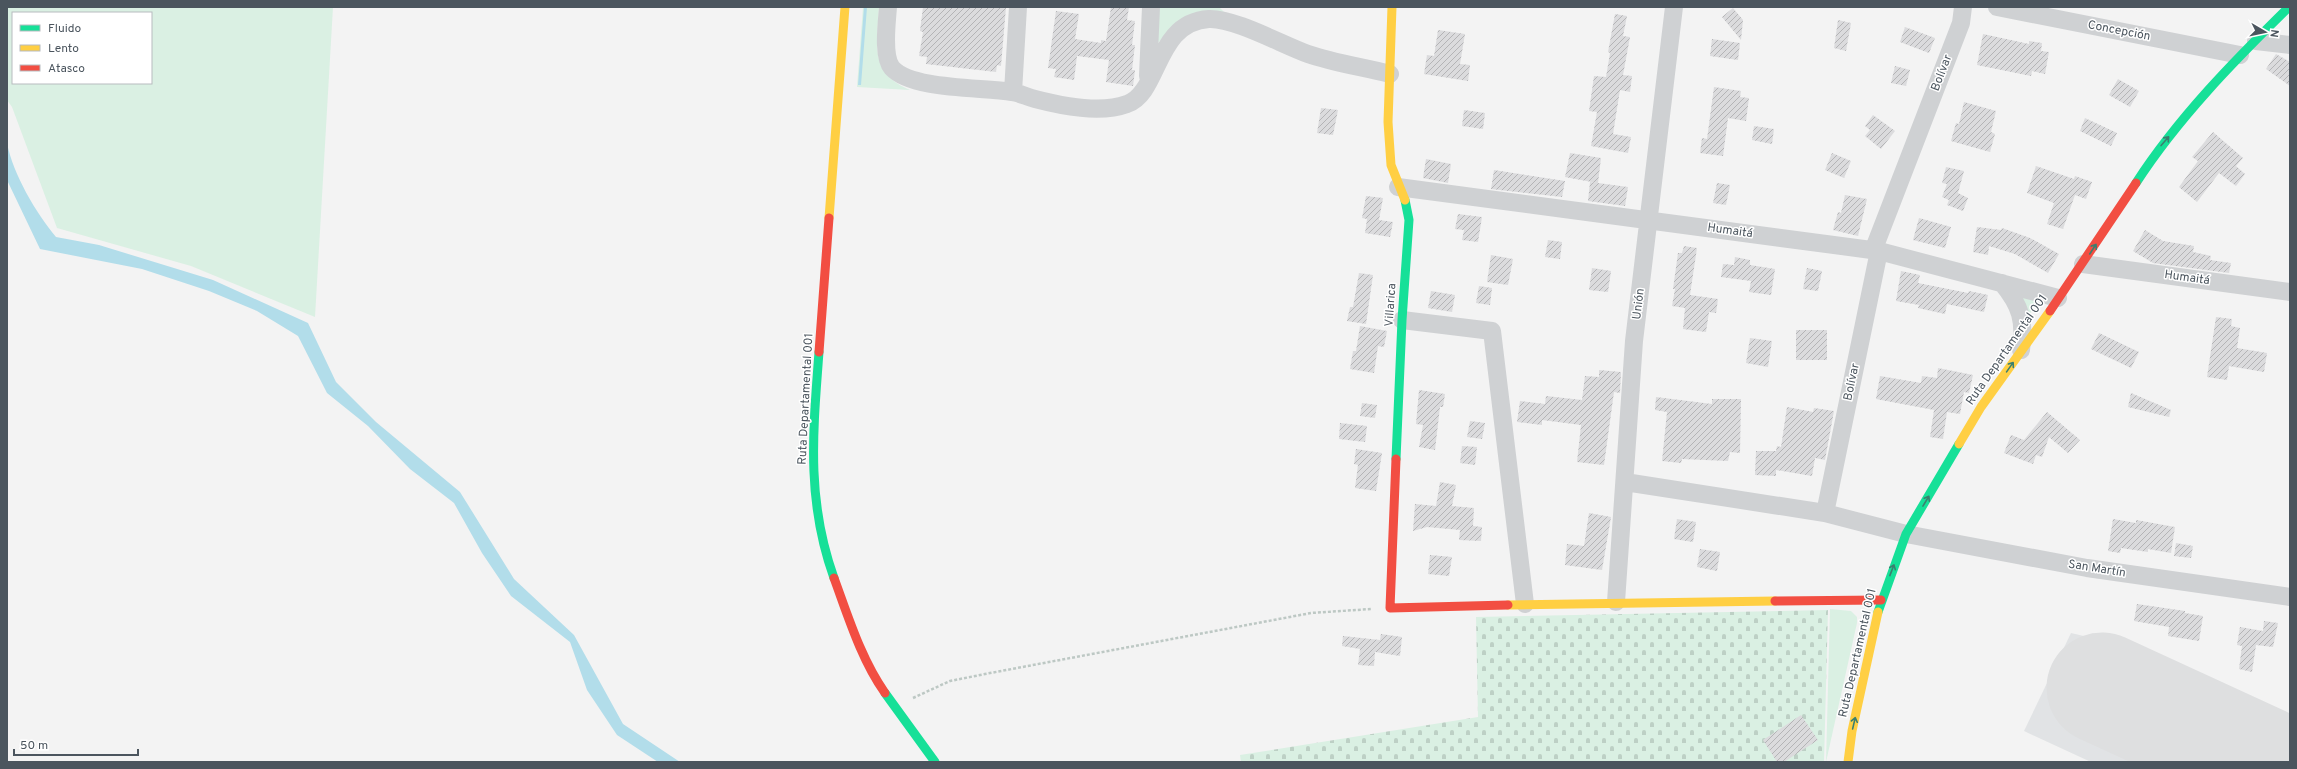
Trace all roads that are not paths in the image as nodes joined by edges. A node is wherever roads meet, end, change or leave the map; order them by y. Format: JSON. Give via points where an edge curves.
{"nodes":[{"id":1,"x":845,"y":7,"type":"edge"},
{"id":2,"x":888,"y":7,"type":"edge"},
{"id":3,"x":1018,"y":7,"type":"edge"},
{"id":4,"x":1151,"y":7,"type":"edge"},
{"id":5,"x":1228,"y":7,"type":"edge"},
{"id":6,"x":1392,"y":7,"type":"edge"},
{"id":7,"x":1674,"y":7,"type":"edge"},
{"id":8,"x":1963,"y":7,"type":"edge"},
{"id":9,"x":1997,"y":7,"type":"edge"},
{"id":10,"x":2289,"y":7,"type":"edge"},
{"id":11,"x":1254,"y":32,"type":"junction"},
{"id":12,"x":2256,"y":41,"type":"junction"},
{"id":13,"x":2290,"y":45,"type":"edge"},
{"id":14,"x":2240,"y":55,"type":"junction"},
{"id":15,"x":1390,"y":74,"type":"junction"},
{"id":16,"x":1148,"y":81,"type":"junction"},
{"id":17,"x":1013,"y":92,"type":"junction"},
{"id":18,"x":1398,"y":187,"type":"junction"},
{"id":19,"x":1649,"y":220,"type":"junction"},
{"id":20,"x":1876,"y":251,"type":"junction"},
{"id":21,"x":2083,"y":264,"type":"junction"},
{"id":22,"x":2002,"y":283,"type":"junction"},
{"id":23,"x":2290,"y":292,"type":"edge"},
{"id":24,"x":2058,"y":298,"type":"junction"},
{"id":25,"x":1402,"y":320,"type":"junction"},
{"id":26,"x":2021,"y":350,"type":"junction"},
{"id":27,"x":1625,"y":482,"type":"junction"},
{"id":28,"x":1825,"y":513,"type":"junction"},
{"id":29,"x":1906,"y":534,"type":"junction"},
{"id":30,"x":2290,"y":597,"type":"edge"},
{"id":31,"x":1881,"y":600,"type":"junction"},
{"id":32,"x":1616,"y":602,"type":"junction"},
{"id":33,"x":1525,"y":604,"type":"junction"},
{"id":34,"x":936,"y":762,"type":"edge"},
{"id":35,"x":1848,"y":762,"type":"edge"}],
"edges":[{"from":1,"to":34,"type":"street","name":"Ruta Departamental 001","via":[[814,429],[815,503],[826,556],[853,629],[879,684]]},
{"from":2,"to":17,"type":"street","via":[[886,50],[891,67],[906,79],[921,83]]},
{"from":3,"to":17,"type":"street"},
{"from":4,"to":16,"type":"street"},
{"from":5,"to":11,"type":"street"},
{"from":6,"to":15,"type":"street","name":"Villarica"},
{"from":7,"to":19,"type":"street","name":"Unión"},
{"from":8,"to":20,"type":"street","name":"Bolívar","via":[[1961,23]]},
{"from":9,"to":14,"type":"street","name":"Concepción"},
{"from":10,"to":12,"type":"street","name":"Ruta Departamental 001"},
{"from":11,"to":15,"type":"street","via":[[1310,55]]},
{"from":11,"to":16,"type":"street","via":[[1226,20],[1204,20],[1188,24],[1178,32],[1163,52]]},
{"from":12,"to":13,"type":"street"},
{"from":12,"to":14,"type":"street","name":"Ruta Departamental 001"},
{"from":21,"to":14,"type":"street","name":"Ruta Departamental 001","one_way":true,"via":[[2154,153]]},
{"from":15,"to":18,"type":"street","name":"Villarica","via":[[1390,165]]},
{"from":16,"to":17,"type":"street","via":[[1136,99],[1128,104],[1107,107],[1067,106]]},
{"from":18,"to":19,"type":"street","name":"Humaitá"},
{"from":18,"to":25,"type":"street","name":"Villarica","via":[[1407,204],[1409,220]]},
{"from":19,"to":20,"type":"street","name":"Humaitá"},
{"from":19,"to":27,"type":"street","name":"Unión","via":[[1634,341]]},
{"from":20,"to":22,"type":"street","name":"Humaitá"},
{"from":20,"to":28,"type":"street","name":"Bolívar"},
{"from":21,"to":23,"type":"street","name":"Humaitá"},
{"from":21,"to":24,"type":"street","name":"Ruta Departamental 001"},
{"from":22,"to":24,"type":"street","name":"Humaitá"},
{"from":22,"to":26,"type":"street","via":[[2014,297],[2021,314],[2024,331]]},
{"from":24,"to":26,"type":"street","name":"Ruta Departamental 001"},
{"from":25,"to":33,"type":"street","via":[[1492,331]]},
{"from":25,"to":33,"type":"street","name":"Villarica","via":[[1390,608]]},
{"from":29,"to":26,"type":"street","name":"Ruta Departamental 001","one_way":true,"via":[[1981,407]]},
{"from":27,"to":28,"type":"street","name":"San Martín"},
{"from":27,"to":32,"type":"street","name":"Unión"},
{"from":28,"to":29,"type":"street","name":"San Martín"},
{"from":29,"to":30,"type":"street","name":"San Martín","via":[[2087,568]]},
{"from":31,"to":29,"type":"street","name":"Ruta Departamental 001","one_way":true},
{"from":31,"to":32,"type":"street"},
{"from":35,"to":31,"type":"street","name":"Ruta Departamental 001","one_way":true,"via":[[1852,731]]},
{"from":32,"to":33,"type":"street"}]}
